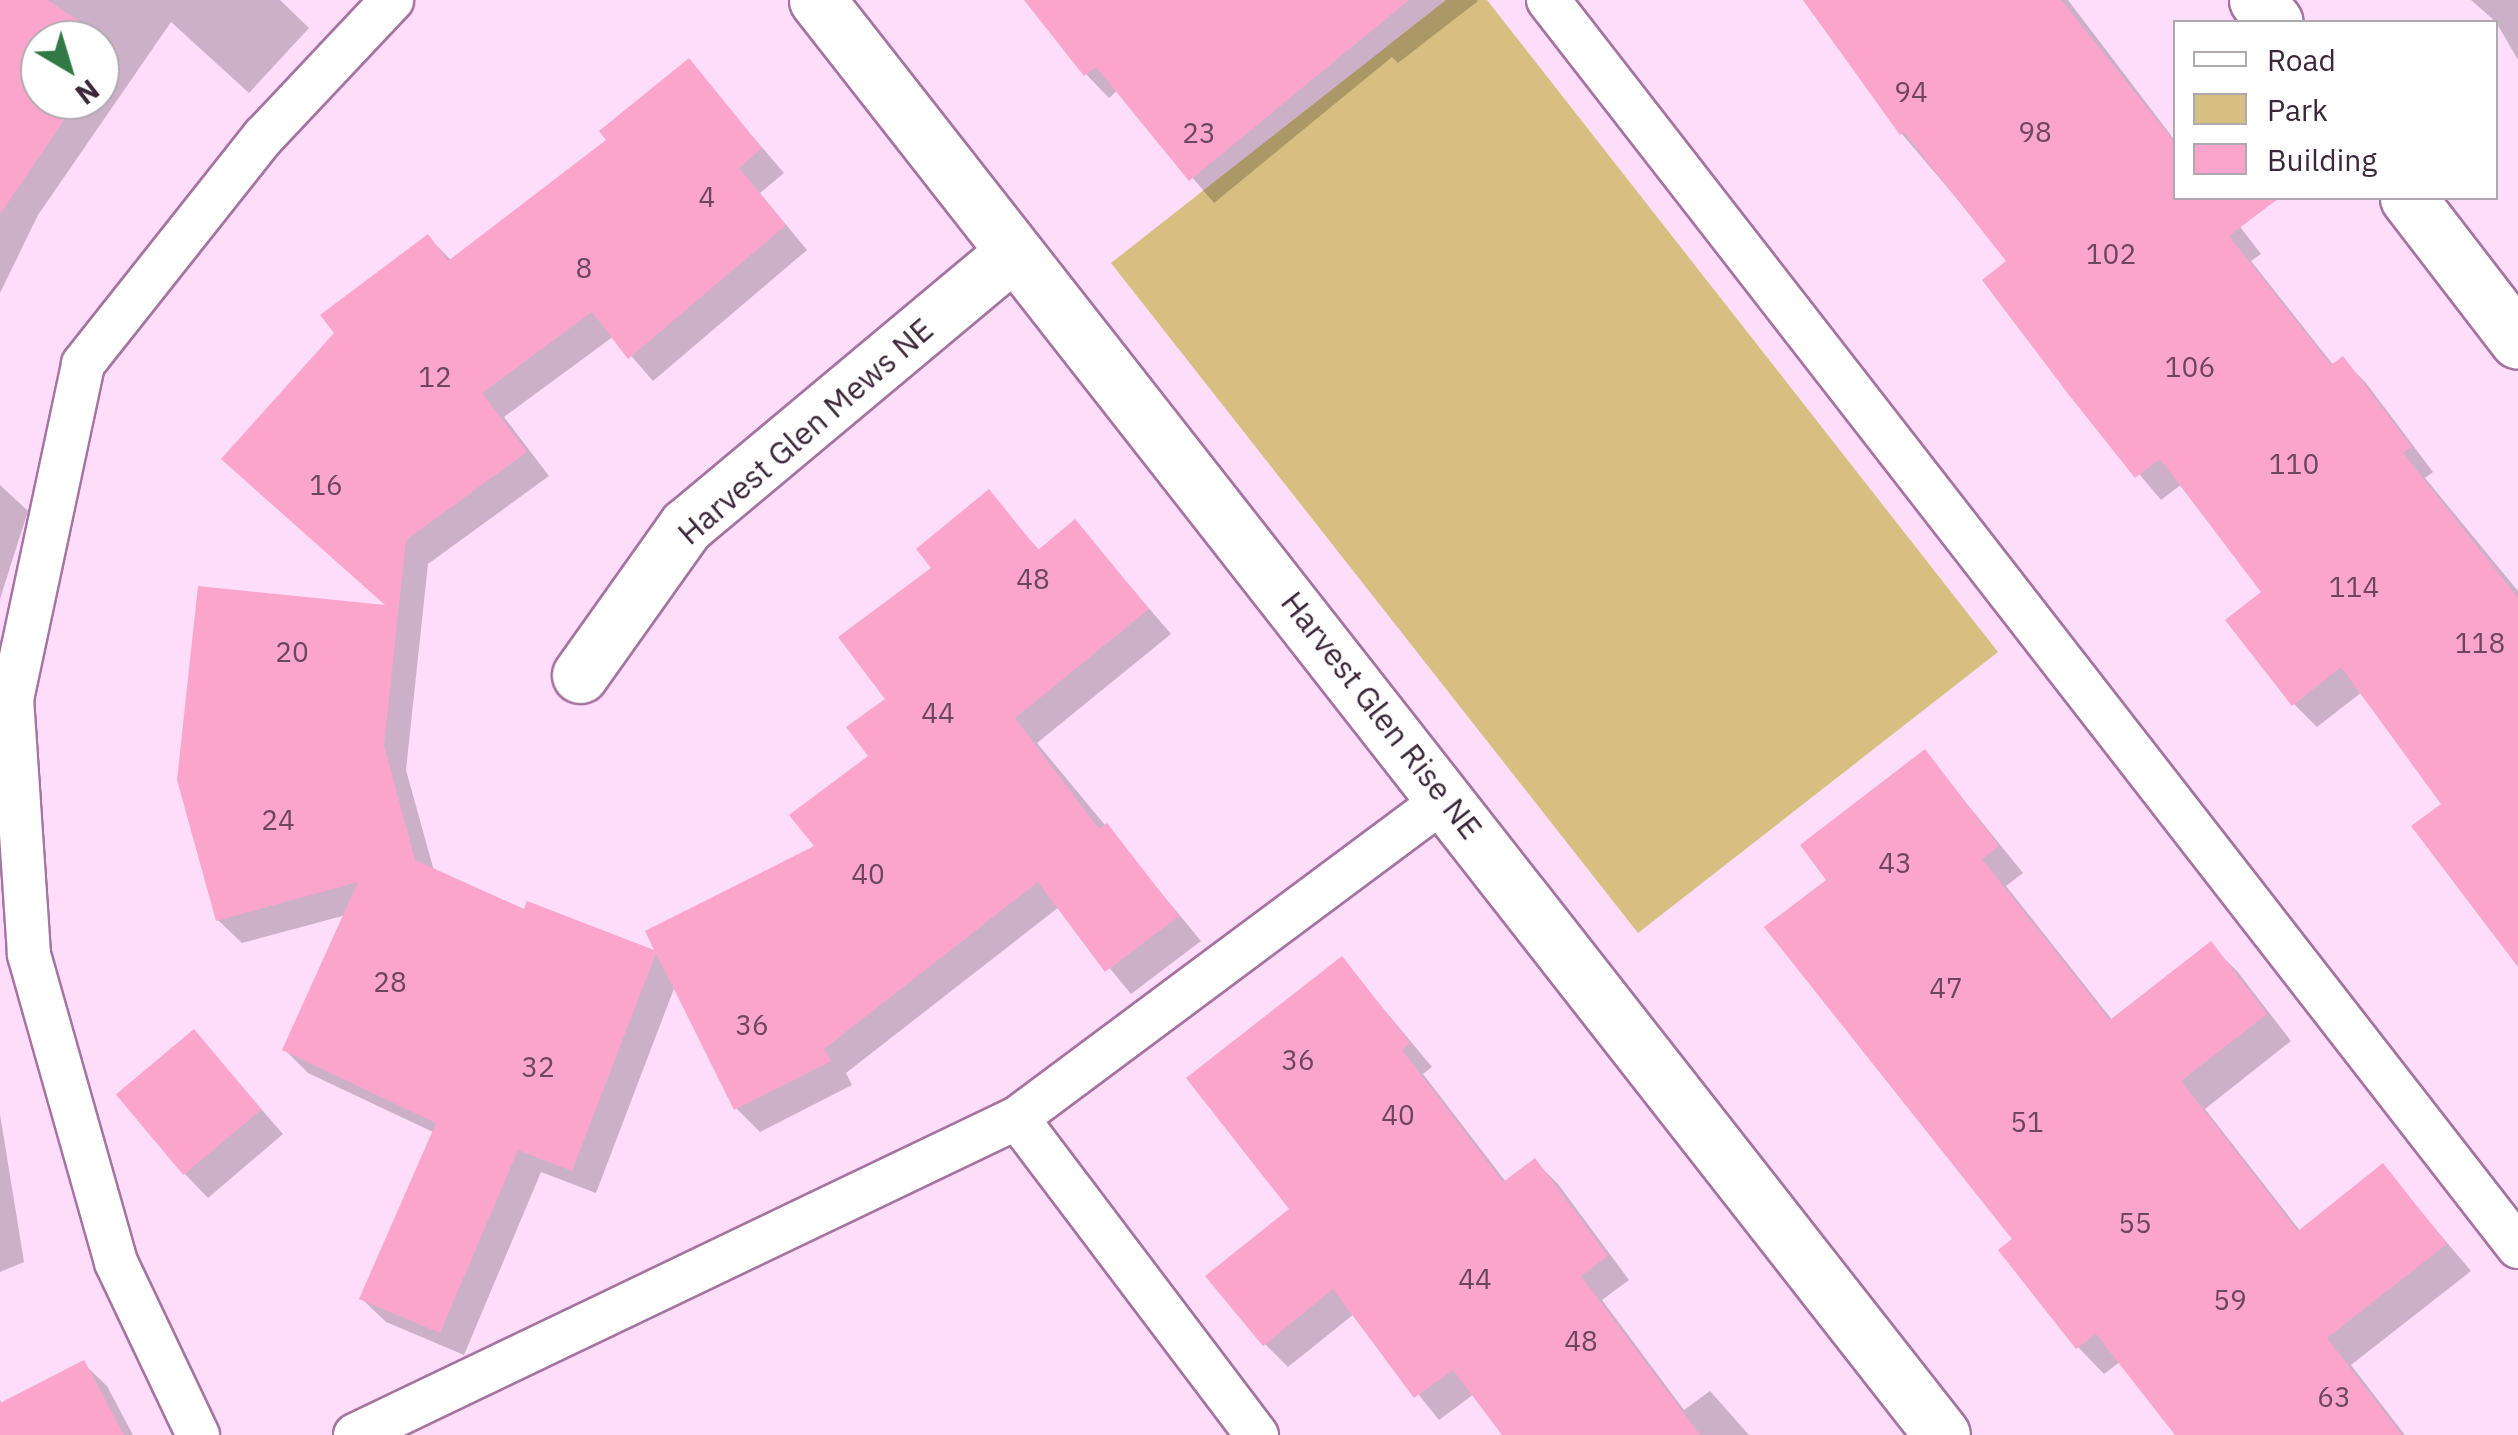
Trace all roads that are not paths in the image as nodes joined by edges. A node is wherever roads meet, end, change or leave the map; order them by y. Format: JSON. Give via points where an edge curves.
{"nodes":[{"id":1,"x":392,"y":0,"type":"edge"},
{"id":2,"x":816,"y":0,"type":"edge"},
{"id":3,"x":1548,"y":0,"type":"edge"},
{"id":4,"x":2257,"y":0,"type":"edge"},
{"id":5,"x":2272,"y":20,"type":"edge"},
{"id":6,"x":2410,"y":200,"type":"edge"},
{"id":7,"x":1013,"y":253,"type":"junction"},
{"id":8,"x":2518,"y":341,"type":"edge"},
{"id":9,"x":580,"y":674,"type":"dead end"},
{"id":10,"x":1448,"y":797,"type":"junction"},
{"id":11,"x":1017,"y":1118,"type":"junction"},
{"id":12,"x":2518,"y":1247,"type":"edge"},
{"id":13,"x":198,"y":1435,"type":"edge"},
{"id":14,"x":355,"y":1435,"type":"edge"},
{"id":15,"x":1257,"y":1435,"type":"edge"},
{"id":16,"x":1942,"y":1435,"type":"edge"}],
"edges":[{"from":1,"to":13,"type":"lane","via":[[264,136],[82,364],[12,699],[29,954],[116,1262]]},
{"from":2,"to":7,"type":"street","name":"Harvest Glen Rise NE"},
{"from":3,"to":12,"type":"lane"},
{"from":4,"to":5,"type":"street"},
{"from":6,"to":8,"type":"street"},
{"from":7,"to":9,"type":"street","name":"Harvest Glen Mews NE","via":[[686,526]]},
{"from":7,"to":10,"type":"street","name":"Harvest Glen Rise NE"},
{"from":10,"to":11,"type":"lane"},
{"from":10,"to":16,"type":"street","name":"Harvest Glen Rise NE"},
{"from":11,"to":14,"type":"lane"},
{"from":11,"to":15,"type":"lane"}]}
